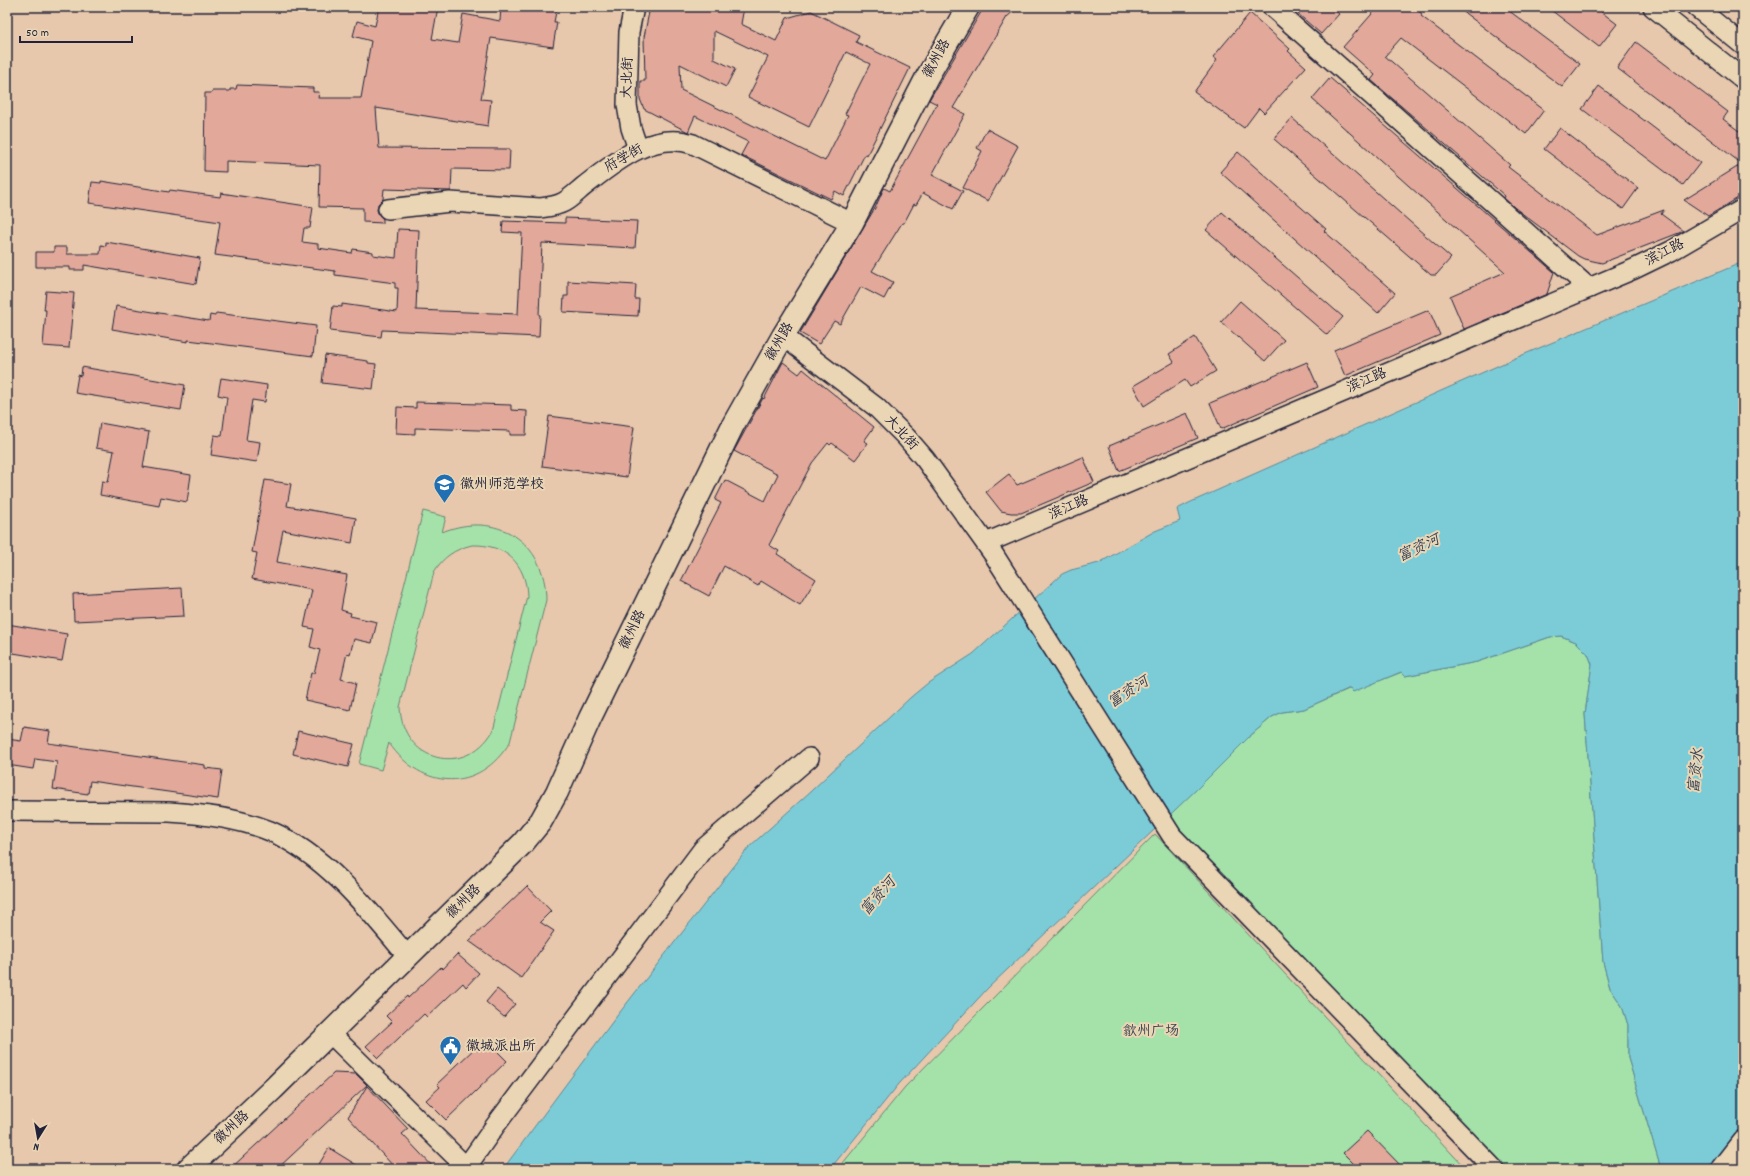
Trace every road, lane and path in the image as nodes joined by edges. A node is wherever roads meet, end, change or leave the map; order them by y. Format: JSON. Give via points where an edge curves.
{"nodes":[{"id":1,"x":634,"y":7,"type":"edge"},
{"id":2,"x":968,"y":7,"type":"edge"},
{"id":3,"x":1272,"y":7,"type":"edge"},
{"id":4,"x":1653,"y":7,"type":"edge"},
{"id":5,"x":1696,"y":7,"type":"edge"},
{"id":6,"x":1743,"y":45,"type":"edge"},
{"id":7,"x":1743,"y":79,"type":"edge"},
{"id":8,"x":638,"y":149,"type":"junction"},
{"id":9,"x":388,"y":209,"type":"dead end"},
{"id":10,"x":1743,"y":209,"type":"edge"},
{"id":11,"x":852,"y":223,"type":"junction"},
{"id":12,"x":1589,"y":288,"type":"junction"},
{"id":13,"x":783,"y":336,"type":"junction"},
{"id":14,"x":990,"y":549,"type":"junction"},
{"id":15,"x":809,"y":758,"type":"dead end"},
{"id":16,"x":7,"y":811,"type":"edge"},
{"id":17,"x":408,"y":957,"type":"junction"},
{"id":18,"x":330,"y":1033,"type":"junction"},
{"id":19,"x":1743,"y":1142,"type":"edge"},
{"id":20,"x":466,"y":1168,"type":"edge"},
{"id":21,"x":188,"y":1169,"type":"edge"},
{"id":22,"x":1494,"y":1169,"type":"edge"},
{"id":23,"x":1722,"y":1169,"type":"edge"}],
"edges":[{"from":1,"to":8,"type":"street","name":"大北街","via":[[629,32],[626,105]]},
{"from":2,"to":11,"type":"main road","name":"徽州路","via":[[927,77]]},
{"from":3,"to":12,"type":"street"},
{"from":4,"to":7,"type":"street"},
{"from":5,"to":6,"type":"street"},
{"from":8,"to":9,"type":"street","name":"府学街","via":[[608,167],[563,203],[552,207],[450,202]]},
{"from":8,"to":11,"type":"street","name":"府学街","via":[[667,140],[694,144]]},
{"from":10,"to":12,"type":"street","name":"滨江路","via":[[1671,251]]},
{"from":11,"to":13,"type":"main road","name":"徽州路"},
{"from":12,"to":14,"type":"street","name":"滨江路"},
{"from":13,"to":14,"type":"street","name":"大北街","via":[[876,407],[906,437]]},
{"from":13,"to":17,"type":"main road","name":"徽州路","via":[[733,425],[590,718],[550,807],[523,843]]},
{"from":14,"to":22,"type":"street","name":"大北街","via":[[1172,836]]},
{"from":15,"to":20,"type":"street","via":[[703,849]]},
{"from":16,"to":17,"type":"street","via":[[192,813],[269,830],[298,846],[326,867],[365,906]]},
{"from":17,"to":18,"type":"main road","name":"徽州路"},
{"from":18,"to":20,"type":"street"},
{"from":18,"to":21,"type":"main road","name":"徽州路"},
{"from":19,"to":23,"type":"main road"}]}
